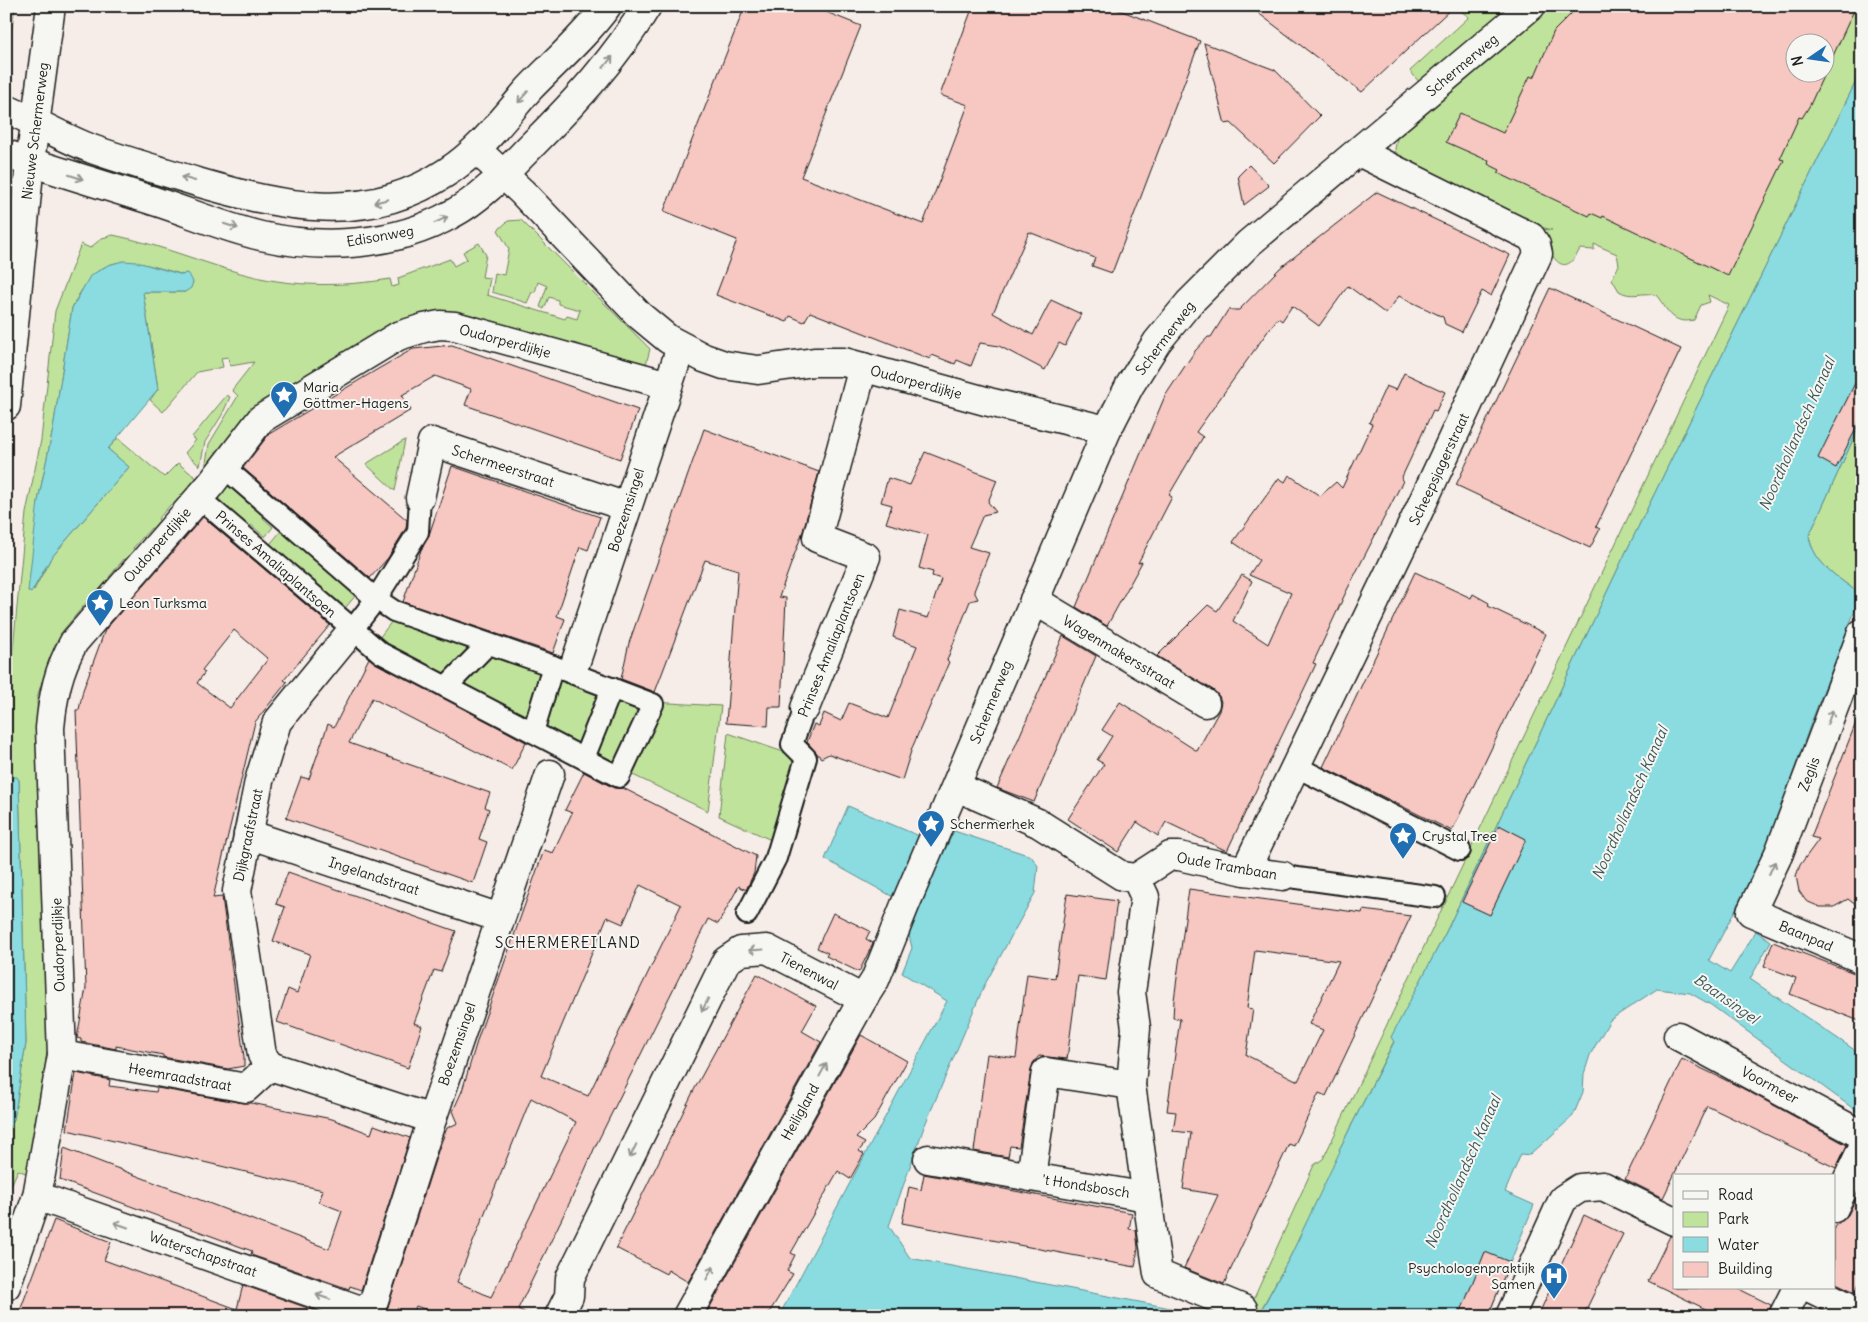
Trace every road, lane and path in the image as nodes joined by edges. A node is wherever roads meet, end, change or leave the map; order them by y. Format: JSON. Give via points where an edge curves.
{"nodes":[{"id":1,"x":51,"y":6,"type":"edge"},
{"id":2,"x":607,"y":6,"type":"edge"},
{"id":3,"x":647,"y":6,"type":"edge"},
{"id":4,"x":1531,"y":6,"type":"edge"},
{"id":5,"x":6,"y":109,"type":"edge"},
{"id":6,"x":35,"y":121,"type":"junction"},
{"id":7,"x":478,"y":150,"type":"junction"},
{"id":8,"x":1360,"y":152,"type":"junction"},
{"id":9,"x":18,"y":158,"type":"edge"},
{"id":10,"x":503,"y":174,"type":"junction"},
{"id":11,"x":681,"y":347,"type":"junction"},
{"id":12,"x":863,"y":367,"type":"junction"},
{"id":13,"x":668,"y":385,"type":"junction"},
{"id":14,"x":6,"y":406,"type":"edge"},
{"id":15,"x":1107,"y":430,"type":"junction"},
{"id":16,"x":225,"y":468,"type":"junction"},
{"id":17,"x":199,"y":498,"type":"junction"},
{"id":18,"x":420,"y":498,"type":"joint"},
{"id":19,"x":627,"y":507,"type":"junction"},
{"id":20,"x":376,"y":599,"type":"junction"},
{"id":21,"x":1034,"y":600,"type":"junction"},
{"id":22,"x":353,"y":630,"type":"junction"},
{"id":23,"x":1862,"y":633,"type":"edge"},
{"id":24,"x":488,"y":644,"type":"junction"},
{"id":25,"x":567,"y":667,"type":"junction"},
{"id":26,"x":446,"y":687,"type":"junction"},
{"id":27,"x":612,"y":688,"type":"junction"},
{"id":28,"x":1205,"y":703,"type":"dead end"},
{"id":29,"x":805,"y":708,"type":"joint"},
{"id":30,"x":532,"y":732,"type":"junction"},
{"id":31,"x":559,"y":747,"type":"junction"},
{"id":32,"x":584,"y":758,"type":"junction"},
{"id":33,"x":1295,"y":766,"type":"junction"},
{"id":34,"x":550,"y":774,"type":"joint"},
{"id":35,"x":957,"y":786,"type":"junction"},
{"id":36,"x":248,"y":834,"type":"junction"},
{"id":37,"x":1460,"y":850,"type":"dead end"},
{"id":38,"x":1245,"y":871,"type":"junction"},
{"id":39,"x":1283,"y":876,"type":"joint"},
{"id":40,"x":1136,"y":878,"type":"junction"},
{"id":41,"x":1435,"y":897,"type":"dead end"},
{"id":42,"x":1751,"y":912,"type":"joint"},
{"id":43,"x":747,"y":914,"type":"dead end"},
{"id":44,"x":500,"y":918,"type":"junction"},
{"id":45,"x":1862,"y":959,"type":"edge"},
{"id":46,"x":863,"y":999,"type":"junction"},
{"id":47,"x":1678,"y":1036,"type":"dead end"},
{"id":48,"x":62,"y":1055,"type":"junction"},
{"id":49,"x":270,"y":1066,"type":"junction"},
{"id":50,"x":1130,"y":1085,"type":"junction"},
{"id":51,"x":432,"y":1118,"type":"junction"},
{"id":52,"x":1862,"y":1135,"type":"edge"},
{"id":53,"x":1862,"y":1150,"type":"edge"},
{"id":54,"x":928,"y":1159,"type":"dead end"},
{"id":55,"x":1031,"y":1177,"type":"junction"},
{"id":56,"x":37,"y":1196,"type":"junction"},
{"id":57,"x":1147,"y":1197,"type":"junction"},
{"id":58,"x":1836,"y":1204,"type":"edge"},
{"id":59,"x":1673,"y":1221,"type":"edge"},
{"id":60,"x":6,"y":1286,"type":"edge"},
{"id":61,"x":1796,"y":1290,"type":"edge"},
{"id":62,"x":1814,"y":1290,"type":"edge"},
{"id":63,"x":1243,"y":1309,"type":"dead end"},
{"id":64,"x":1854,"y":1309,"type":"edge"},
{"id":65,"x":369,"y":1314,"type":"edge"},
{"id":66,"x":559,"y":1316,"type":"edge"},
{"id":67,"x":686,"y":1316,"type":"edge"},
{"id":68,"x":1510,"y":1316,"type":"edge"},
{"id":69,"x":1783,"y":1316,"type":"edge"}],
"edges":[{"from":1,"to":6,"type":"street","name":"Nieuwe Schermerweg"},
{"from":2,"to":7,"type":"street","one_way":true},
{"from":10,"to":3,"type":"street","name":"Edisonweg","one_way":true,"via":[[577,100],[619,49]]},
{"from":4,"to":8,"type":"street","name":"Schermerweg"},
{"from":5,"to":6,"type":"street"},
{"from":7,"to":6,"type":"street","one_way":true,"via":[[435,180],[402,195],[367,204],[292,206],[170,174],[90,148]]},
{"from":6,"to":9,"type":"street","name":"Nieuwe Schermerweg"},
{"from":7,"to":10,"type":"street","name":"Oudorperdijkje"},
{"from":8,"to":15,"type":"street","name":"Schermerweg","via":[[1249,242],[1189,303],[1157,342]]},
{"from":8,"to":33,"type":"street","name":"Scheepsjagerstraat","via":[[1531,237],[1538,254],[1428,492]]},
{"from":9,"to":10,"type":"street","name":"Edisonweg","one_way":true,"via":[[260,236],[329,244],[373,240],[423,228],[474,201]]},
{"from":9,"to":14,"type":"street","name":"Nieuwe Schermerweg"},
{"from":10,"to":11,"type":"street","name":"Oudorperdijkje","via":[[639,315]]},
{"from":11,"to":12,"type":"street","name":"Oudorperdijkje","via":[[704,358],[744,369],[772,369],[829,360]]},
{"from":11,"to":13,"type":"street","name":"Boezemsingel"},
{"from":12,"to":15,"type":"street","name":"Oudorperdijkje"},
{"from":12,"to":29,"type":"street","name":"Prinses Amaliaplantsoen","via":[[818,538],[866,556]]},
{"from":13,"to":16,"type":"street","name":"Oudorperdijkje","via":[[455,326],[440,325],[398,336],[261,418]]},
{"from":13,"to":19,"type":"street","name":"Boezemsingel"},
{"from":15,"to":21,"type":"street","name":"Schermerweg"},
{"from":16,"to":17,"type":"street","name":"Oudorperdijkje"},
{"from":16,"to":20,"type":"street"},
{"from":17,"to":22,"type":"street","name":"Prinses Amaliaplantsoen"},
{"from":17,"to":48,"type":"street","name":"Oudorperdijkje","via":[[74,642],[58,677],[50,728]]},
{"from":18,"to":19,"type":"street","name":"Schermeerstraat","via":[[432,442]]},
{"from":18,"to":20,"type":"street","via":[[418,532]]},
{"from":19,"to":25,"type":"street","name":"Boezemsingel"},
{"from":20,"to":22,"type":"street"},
{"from":20,"to":24,"type":"street","via":[[394,611]]},
{"from":21,"to":28,"type":"street","name":"Wagenmakersstraat"},
{"from":21,"to":35,"type":"street","name":"Schermerweg"},
{"from":22,"to":26,"type":"street","name":"Prinses Amaliaplantsoen","via":[[382,653]]},
{"from":22,"to":36,"type":"street","name":"Dijkgraafstraat","via":[[278,722],[259,781]]},
{"from":42,"to":23,"type":"street","name":"Zeglis","one_way":true,"via":[[1779,853]]},
{"from":24,"to":25,"type":"street"},
{"from":24,"to":26,"type":"street"},
{"from":25,"to":27,"type":"street"},
{"from":25,"to":30,"type":"street"},
{"from":26,"to":30,"type":"street","name":"Prinses Amaliaplantsoen"},
{"from":27,"to":32,"type":"street"},
{"from":27,"to":32,"type":"street","name":"Prinses Amaliaplantsoen","via":[[653,704],[619,777]]},
{"from":29,"to":43,"type":"street","name":"Prinses Amaliaplantsoen","via":[[792,744],[806,758],[776,858]]},
{"from":30,"to":31,"type":"street","name":"Prinses Amaliaplantsoen"},
{"from":31,"to":32,"type":"street","name":"Prinses Amaliaplantsoen"},
{"from":31,"to":34,"type":"street"},
{"from":33,"to":37,"type":"street"},
{"from":33,"to":38,"type":"street","name":"Scheepsjagerstraat"},
{"from":34,"to":44,"type":"street","name":"Boezemsingel"},
{"from":35,"to":40,"type":"street","via":[[1038,823],[1122,876]]},
{"from":35,"to":46,"type":"street","name":"Heiligland","via":[[875,980]]},
{"from":36,"to":44,"type":"street","name":"Ingelandstraat"},
{"from":36,"to":49,"type":"street","name":"Dijkgraafstraat","via":[[237,891],[262,1056]]},
{"from":38,"to":39,"type":"street","name":"Oude Trambaan"},
{"from":38,"to":40,"type":"street","name":"Oude Trambaan","via":[[1170,856]]},
{"from":39,"to":41,"type":"street","name":"Oude Trambaan"},
{"from":40,"to":50,"type":"street","name":"'t Hondsbosch","via":[[1145,897],[1132,992],[1136,1028]]},
{"from":42,"to":45,"type":"street","name":"Baanpad"},
{"from":44,"to":51,"type":"street","name":"Boezemsingel"},
{"from":46,"to":66,"type":"street","name":"Tienenwal","one_way":true,"via":[[767,949],[741,951],[726,961],[570,1278],[569,1296]]},
{"from":67,"to":46,"type":"street","name":"Heiligland","one_way":true},
{"from":47,"to":52,"type":"street","name":"Voormeer"},
{"from":48,"to":49,"type":"street","name":"Heemraadstraat","via":[[246,1088]]},
{"from":48,"to":56,"type":"street","name":"Oudorperdijkje"},
{"from":49,"to":51,"type":"street"},
{"from":50,"to":55,"type":"street","name":"'t Hondsbosch","via":[[1046,1072]]},
{"from":50,"to":57,"type":"street","name":"'t Hondsbosch"},
{"from":51,"to":65,"type":"street","name":"Boezemsingel"},
{"from":53,"to":58,"type":"street"},
{"from":54,"to":55,"type":"street","name":"'t Hondsbosch"},
{"from":55,"to":57,"type":"street","name":"'t Hondsbosch"},
{"from":56,"to":60,"type":"street","name":"Oudorperdijkje"},
{"from":65,"to":56,"type":"street","name":"Waterschapstraat","one_way":true},
{"from":57,"to":63,"type":"street","via":[[1158,1274]]},
{"from":59,"to":68,"type":"street","via":[[1603,1186],[1580,1188],[1563,1199]]},
{"from":61,"to":69,"type":"street"},
{"from":62,"to":64,"type":"street"}]}
